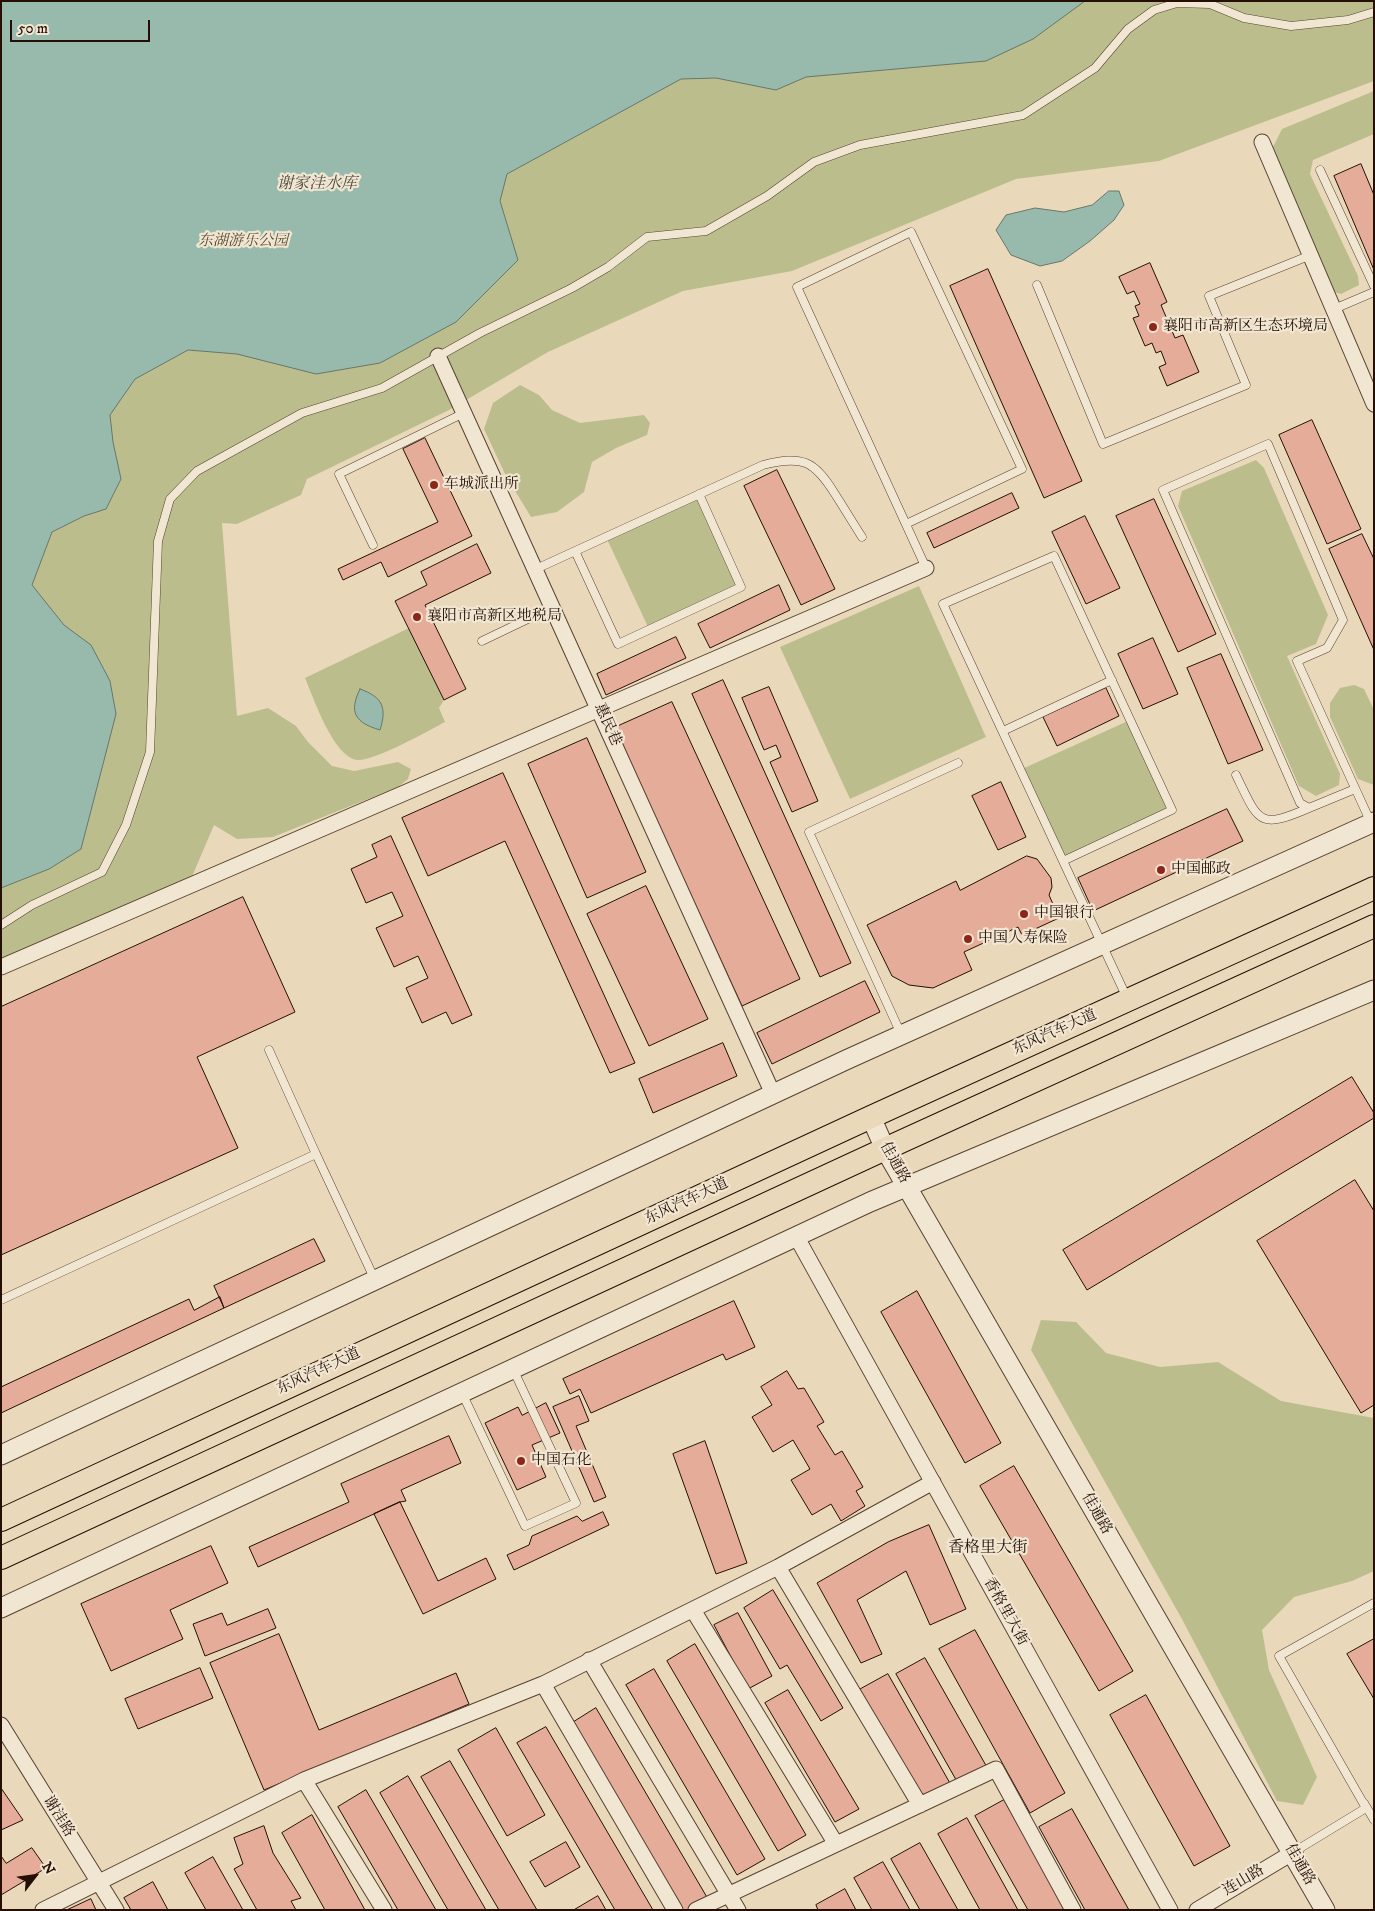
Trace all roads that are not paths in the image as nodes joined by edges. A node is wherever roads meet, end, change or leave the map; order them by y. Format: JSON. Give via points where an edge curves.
{"nodes":[{"id":1,"x":1374,"y":12,"type":"edge"},
{"id":2,"x":1262,"y":142,"type":"dead end"},
{"id":3,"x":1320,"y":170,"type":"dead end"},
{"id":4,"x":1311,"y":255,"type":"junction"},
{"id":5,"x":1037,"y":285,"type":"dead end"},
{"id":6,"x":1374,"y":286,"type":"edge"},
{"id":7,"x":1374,"y":292,"type":"edge"},
{"id":8,"x":1334,"y":310,"type":"junction"},
{"id":9,"x":438,"y":356,"type":"junction"},
{"id":10,"x":1374,"y":404,"type":"edge"},
{"id":11,"x":464,"y":413,"type":"junction"},
{"id":12,"x":699,"y":494,"type":"junction"},
{"id":13,"x":906,"y":524,"type":"junction"},
{"id":14,"x":862,"y":537,"type":"dead end"},
{"id":15,"x":373,"y":545,"type":"dead end"},
{"id":16,"x":575,"y":552,"type":"junction"},
{"id":17,"x":926,"y":568,"type":"joint"},
{"id":18,"x":536,"y":570,"type":"junction"},
{"id":19,"x":553,"y":606,"type":"junction"},
{"id":20,"x":482,"y":641,"type":"dead end"},
{"id":21,"x":1112,"y":680,"type":"junction"},
{"id":22,"x":599,"y":708,"type":"junction"},
{"id":23,"x":1002,"y":731,"type":"junction"},
{"id":24,"x":958,"y":763,"type":"dead end"},
{"id":25,"x":1236,"y":775,"type":"dead end"},
{"id":26,"x":1355,"y":789,"type":"junction"},
{"id":27,"x":1310,"y":808,"type":"junction"},
{"id":28,"x":1372,"y":823,"type":"edge"},
{"id":29,"x":1063,"y":861,"type":"junction"},
{"id":30,"x":1374,"y":888,"type":"edge"},
{"id":31,"x":1,"y":925,"type":"edge"},
{"id":32,"x":1374,"y":926,"type":"edge"},
{"id":33,"x":1103,"y":946,"type":"junction"},
{"id":34,"x":1,"y":967,"type":"edge"},
{"id":35,"x":1374,"y":990,"type":"edge"},
{"id":36,"x":1128,"y":1000,"type":"junction"},
{"id":37,"x":902,"y":1035,"type":"junction"},
{"id":38,"x":270,"y":1050,"type":"dead end"},
{"id":39,"x":774,"y":1094,"type":"junction"},
{"id":40,"x":871,"y":1117,"type":"junction"},
{"id":41,"x":886,"y":1149,"type":"junction"},
{"id":42,"x":316,"y":1154,"type":"junction"},
{"id":43,"x":907,"y":1186,"type":"junction"},
{"id":44,"x":796,"y":1236,"type":"junction"},
{"id":45,"x":376,"y":1280,"type":"junction"},
{"id":46,"x":1,"y":1300,"type":"edge"},
{"id":47,"x":512,"y":1369,"type":"junction"},
{"id":48,"x":462,"y":1393,"type":"junction"},
{"id":49,"x":1,"y":1455,"type":"edge"},
{"id":50,"x":933,"y":1482,"type":"junction"},
{"id":51,"x":1,"y":1520,"type":"edge"},
{"id":52,"x":1,"y":1558,"type":"edge"},
{"id":53,"x":778,"y":1567,"type":"junction"},
{"id":54,"x":1374,"y":1603,"type":"edge"},
{"id":55,"x":1,"y":1608,"type":"edge"},
{"id":56,"x":693,"y":1610,"type":"junction"},
{"id":57,"x":589,"y":1660,"type":"junction"},
{"id":58,"x":543,"y":1684,"type":"junction"},
{"id":59,"x":1,"y":1725,"type":"edge"},
{"id":60,"x":304,"y":1780,"type":"junction"},
{"id":61,"x":1363,"y":1802,"type":"junction"},
{"id":62,"x":920,"y":1805,"type":"junction"},
{"id":63,"x":1374,"y":1820,"type":"edge"},
{"id":64,"x":836,"y":1844,"type":"junction"},
{"id":65,"x":1292,"y":1853,"type":"junction"},
{"id":66,"x":99,"y":1883,"type":"junction"},
{"id":67,"x":729,"y":1895,"type":"junction"},
{"id":68,"x":43,"y":1910,"type":"edge"},
{"id":69,"x":116,"y":1910,"type":"edge"},
{"id":70,"x":384,"y":1910,"type":"edge"},
{"id":71,"x":675,"y":1910,"type":"edge"},
{"id":72,"x":696,"y":1910,"type":"edge"},
{"id":73,"x":738,"y":1910,"type":"edge"},
{"id":74,"x":1073,"y":1910,"type":"edge"},
{"id":75,"x":1170,"y":1910,"type":"edge"},
{"id":76,"x":1197,"y":1910,"type":"edge"},
{"id":77,"x":1324,"y":1910,"type":"edge"}],
"edges":[{"from":1,"to":9,"type":"lane","via":[[1348,20],[1290,26],[1244,18],[1210,4],[1177,3],[1154,10],[1128,29],[1095,68],[1023,115],[860,145],[814,162],[767,196],[706,231],[647,237],[608,267],[579,284]]},
{"from":2,"to":4,"type":"street"},
{"from":3,"to":6,"type":"lane"},
{"from":4,"to":5,"type":"lane","via":[[1210,296],[1246,385],[1103,444]]},
{"from":4,"to":8,"type":"street"},
{"from":7,"to":8,"type":"lane"},
{"from":8,"to":10,"type":"street"},
{"from":9,"to":11,"type":"street","name":"惠民巷"},
{"from":9,"to":31,"type":"lane","via":[[382,388],[302,413],[197,471],[170,500],[158,541],[150,752],[126,825],[102,872],[32,905]]},
{"from":11,"to":15,"type":"lane","via":[[339,474]]},
{"from":11,"to":18,"type":"street","name":"惠民巷"},
{"from":12,"to":14,"type":"lane","via":[[763,464],[782,460],[802,461],[822,473]]},
{"from":12,"to":16,"type":"lane"},
{"from":12,"to":16,"type":"lane","via":[[741,586],[618,644]]},
{"from":13,"to":13,"type":"lane","via":[[1022,469],[911,232],[797,287]]},
{"from":13,"to":17,"type":"lane"},
{"from":16,"to":18,"type":"lane"},
{"from":17,"to":22,"type":"street"},
{"from":18,"to":19,"type":"street","name":"惠民巷"},
{"from":19,"to":20,"type":"lane"},
{"from":19,"to":22,"type":"street","name":"惠民巷"},
{"from":21,"to":23,"type":"lane"},
{"from":21,"to":23,"type":"lane","via":[[1054,556],[943,604]]},
{"from":21,"to":29,"type":"lane","via":[[1172,810]]},
{"from":22,"to":34,"type":"street"},
{"from":22,"to":39,"type":"street","name":"惠民巷"},
{"from":23,"to":29,"type":"lane"},
{"from":24,"to":37,"type":"lane","via":[[809,832]]},
{"from":25,"to":27,"type":"lane","via":[[1254,811],[1267,820],[1280,820]]},
{"from":26,"to":27,"type":"lane"},
{"from":26,"to":27,"type":"lane","via":[[1298,661],[1327,648],[1343,620],[1268,444],[1163,490],[1300,803]]},
{"from":26,"to":28,"type":"lane"},
{"from":28,"to":33,"type":"street"},
{"from":29,"to":33,"type":"lane"},
{"from":30,"to":36,"type":"main road","name":"东风汽车大道"},
{"from":32,"to":41,"type":"main road"},
{"from":33,"to":36,"type":"lane"},
{"from":33,"to":37,"type":"street"},
{"from":35,"to":43,"type":"street"},
{"from":36,"to":40,"type":"main road","name":"东风汽车大道"},
{"from":37,"to":39,"type":"street"},
{"from":38,"to":42,"type":"lane"},
{"from":39,"to":45,"type":"street"},
{"from":40,"to":41,"type":"street","name":"佳通路"},
{"from":40,"to":51,"type":"main road","name":"东风汽车大道"},
{"from":41,"to":43,"type":"street","name":"佳通路"},
{"from":41,"to":52,"type":"main road"},
{"from":42,"to":45,"type":"lane"},
{"from":42,"to":46,"type":"lane"},
{"from":43,"to":44,"type":"street"},
{"from":43,"to":65,"type":"street","name":"佳通路"},
{"from":44,"to":47,"type":"street"},
{"from":44,"to":50,"type":"street","name":"香格里大街"},
{"from":45,"to":49,"type":"street"},
{"from":47,"to":48,"type":"street"},
{"from":47,"to":48,"type":"lane","via":[[576,1503],[525,1526]]},
{"from":48,"to":55,"type":"street"},
{"from":50,"to":53,"type":"street"},
{"from":50,"to":75,"type":"street","name":"香格里大街"},
{"from":53,"to":56,"type":"street"},
{"from":53,"to":62,"type":"street"},
{"from":54,"to":61,"type":"lane","via":[[1279,1656]]},
{"from":56,"to":57,"type":"street"},
{"from":56,"to":64,"type":"street"},
{"from":57,"to":58,"type":"street"},
{"from":57,"to":67,"type":"street"},
{"from":58,"to":60,"type":"street"},
{"from":58,"to":71,"type":"street"},
{"from":59,"to":66,"type":"street","name":"谢洼路"},
{"from":60,"to":66,"type":"street"},
{"from":60,"to":70,"type":"street"},
{"from":61,"to":63,"type":"lane"},
{"from":61,"to":65,"type":"lane","via":[[1366,1808]]},
{"from":62,"to":64,"type":"street"},
{"from":62,"to":74,"type":"street","via":[[996,1769]]},
{"from":64,"to":67,"type":"street"},
{"from":65,"to":76,"type":"street","name":"连山路"},
{"from":65,"to":77,"type":"street","name":"佳通路"},
{"from":66,"to":68,"type":"street"},
{"from":66,"to":69,"type":"street","name":"谢洼路"},
{"from":67,"to":72,"type":"street"},
{"from":67,"to":73,"type":"street"}]}
